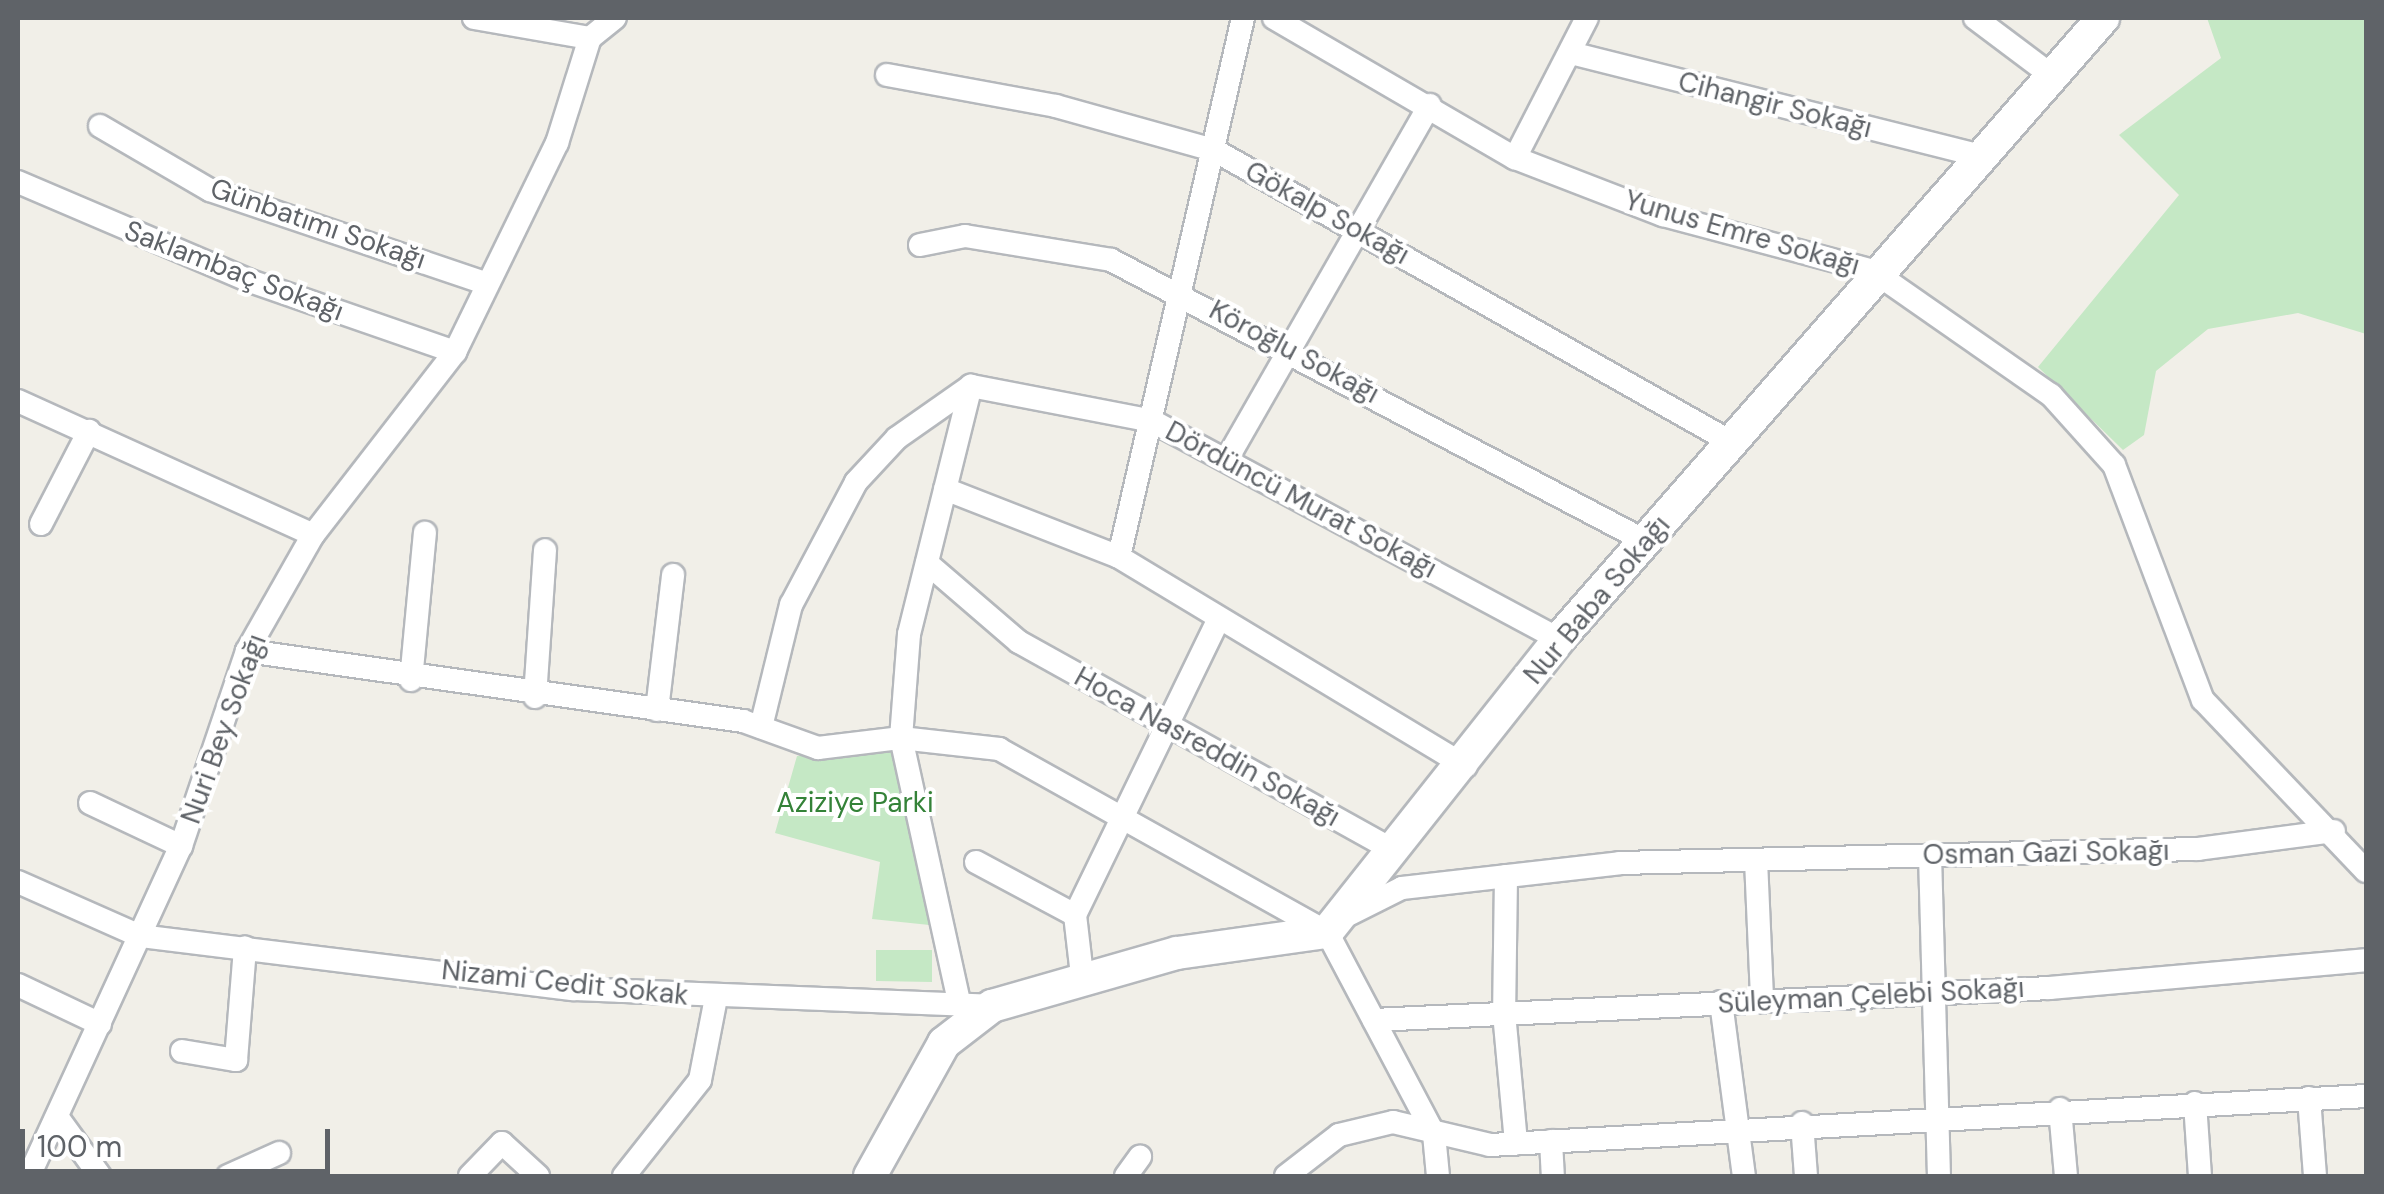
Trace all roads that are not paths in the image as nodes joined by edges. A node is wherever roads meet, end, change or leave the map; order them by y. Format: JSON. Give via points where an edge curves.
{"nodes":[{"id":1,"x":474,"y":18,"type":"edge"},
{"id":2,"x":615,"y":18,"type":"edge"},
{"id":3,"x":1274,"y":18,"type":"edge"},
{"id":4,"x":1975,"y":18,"type":"edge"},
{"id":5,"x":2103,"y":18,"type":"edge"},
{"id":6,"x":1235,"y":19,"type":"edge"},
{"id":7,"x":1579,"y":21,"type":"edge"},
{"id":8,"x":590,"y":38,"type":"junction"},
{"id":9,"x":1572,"y":54,"type":"junction"},
{"id":10,"x":888,"y":75,"type":"dead end"},
{"id":11,"x":2051,"y":75,"type":"junction"},
{"id":12,"x":1430,"y":104,"type":"junction"},
{"id":13,"x":100,"y":126,"type":"dead end"},
{"id":14,"x":1214,"y":150,"type":"junction"},
{"id":15,"x":1978,"y":155,"type":"junction"},
{"id":16,"x":1515,"y":158,"type":"junction"},
{"id":17,"x":18,"y":182,"type":"edge"},
{"id":18,"x":1358,"y":228,"type":"junction"},
{"id":19,"x":920,"y":245,"type":"dead end"},
{"id":20,"x":1873,"y":271,"type":"junction"},
{"id":21,"x":488,"y":284,"type":"junction"},
{"id":22,"x":1182,"y":294,"type":"junction"},
{"id":23,"x":1289,"y":346,"type":"junction"},
{"id":24,"x":455,"y":352,"type":"junction"},
{"id":25,"x":971,"y":386,"type":"junction"},
{"id":26,"x":18,"y":401,"type":"edge"},
{"id":27,"x":1152,"y":421,"type":"junction"},
{"id":28,"x":89,"y":431,"type":"junction"},
{"id":29,"x":1731,"y":442,"type":"junction"},
{"id":30,"x":1226,"y":459,"type":"junction"},
{"id":31,"x":945,"y":489,"type":"junction"},
{"id":32,"x":42,"y":524,"type":"dead end"},
{"id":33,"x":425,"y":533,"type":"dead end"},
{"id":34,"x":313,"y":534,"type":"junction"},
{"id":35,"x":1645,"y":541,"type":"junction"},
{"id":36,"x":544,"y":550,"type":"dead end"},
{"id":37,"x":1119,"y":558,"type":"junction"},
{"id":38,"x":927,"y":564,"type":"junction"},
{"id":39,"x":673,"y":575,"type":"dead end"},
{"id":40,"x":1219,"y":619,"type":"junction"},
{"id":41,"x":1560,"y":639,"type":"junction"},
{"id":42,"x":247,"y":652,"type":"junction"},
{"id":43,"x":411,"y":680,"type":"junction"},
{"id":44,"x":535,"y":696,"type":"junction"},
{"id":45,"x":657,"y":710,"type":"junction"},
{"id":46,"x":1168,"y":724,"type":"junction"},
{"id":47,"x":761,"y":727,"type":"junction"},
{"id":48,"x":900,"y":738,"type":"junction"},
{"id":49,"x":1466,"y":766,"type":"junction"},
{"id":50,"x":90,"y":803,"type":"dead end"},
{"id":51,"x":1124,"y":815,"type":"junction"},
{"id":52,"x":2334,"y":831,"type":"junction"},
{"id":53,"x":182,"y":846,"type":"junction"},
{"id":54,"x":1394,"y":851,"type":"junction"},
{"id":55,"x":1930,"y":855,"type":"junction"},
{"id":56,"x":1756,"y":860,"type":"junction"},
{"id":57,"x":976,"y":862,"type":"dead end"},
{"id":58,"x":2366,"y":871,"type":"edge"},
{"id":59,"x":1506,"y":876,"type":"junction"},
{"id":60,"x":18,"y":882,"type":"edge"},
{"id":61,"x":1074,"y":915,"type":"junction"},
{"id":62,"x":1327,"y":932,"type":"junction"},
{"id":63,"x":140,"y":936,"type":"junction"},
{"id":64,"x":245,"y":948,"type":"junction"},
{"id":65,"x":2366,"y":960,"type":"edge"},
{"id":66,"x":1083,"y":984,"type":"junction"},
{"id":67,"x":18,"y":985,"type":"edge"},
{"id":68,"x":1932,"y":993,"type":"junction"},
{"id":69,"x":716,"y":998,"type":"junction"},
{"id":70,"x":1762,"y":1000,"type":"junction"},
{"id":71,"x":1721,"y":1002,"type":"junction"},
{"id":72,"x":976,"y":1006,"type":"junction"},
{"id":73,"x":1504,"y":1013,"type":"junction"},
{"id":74,"x":1374,"y":1020,"type":"junction"},
{"id":75,"x":100,"y":1024,"type":"junction"},
{"id":76,"x":182,"y":1051,"type":"dead end"},
{"id":77,"x":2366,"y":1096,"type":"edge"},
{"id":78,"x":2309,"y":1098,"type":"junction"},
{"id":79,"x":2195,"y":1103,"type":"junction"},
{"id":80,"x":2060,"y":1109,"type":"junction"},
{"id":81,"x":1935,"y":1116,"type":"junction"},
{"id":82,"x":58,"y":1118,"type":"junction"},
{"id":83,"x":1802,"y":1123,"type":"junction"},
{"id":84,"x":1742,"y":1127,"type":"junction"},
{"id":85,"x":1434,"y":1134,"type":"junction"},
{"id":86,"x":1552,"y":1141,"type":"junction"},
{"id":87,"x":1516,"y":1143,"type":"junction"},
{"id":88,"x":279,"y":1154,"type":"dead end"},
{"id":89,"x":18,"y":1170,"type":"edge"},
{"id":90,"x":30,"y":1176,"type":"edge"},
{"id":91,"x":100,"y":1176,"type":"edge"},
{"id":92,"x":228,"y":1176,"type":"edge"},
{"id":93,"x":470,"y":1176,"type":"edge"},
{"id":94,"x":538,"y":1176,"type":"edge"},
{"id":95,"x":624,"y":1176,"type":"edge"},
{"id":96,"x":870,"y":1176,"type":"edge"},
{"id":97,"x":1286,"y":1176,"type":"edge"},
{"id":98,"x":1438,"y":1176,"type":"edge"},
{"id":99,"x":1552,"y":1176,"type":"edge"},
{"id":100,"x":1744,"y":1176,"type":"edge"},
{"id":101,"x":1806,"y":1176,"type":"edge"},
{"id":102,"x":1939,"y":1176,"type":"edge"},
{"id":103,"x":2066,"y":1176,"type":"edge"},
{"id":104,"x":2200,"y":1176,"type":"edge"},
{"id":105,"x":2316,"y":1176,"type":"edge"}],
"edges":[{"from":1,"to":8,"type":"street"},
{"from":2,"to":8,"type":"street"},
{"from":3,"to":12,"type":"street","name":"Yunus Emre Sokağı"},
{"from":4,"to":11,"type":"street"},
{"from":5,"to":11,"type":"main road","name":"Nur Baba Sokağı"},
{"from":6,"to":14,"type":"street"},
{"from":7,"to":9,"type":"street"},
{"from":8,"to":21,"type":"street","name":"Nuri Bey Sokağı","via":[[557,143]]},
{"from":9,"to":15,"type":"street","name":"Cihangir Sokağı"},
{"from":9,"to":16,"type":"street"},
{"from":10,"to":14,"type":"street","name":"Gökalp Sokağı","via":[[1056,106]]},
{"from":11,"to":15,"type":"main road","name":"Nur Baba Sokağı"},
{"from":12,"to":16,"type":"street","name":"Yunus Emre Sokağı"},
{"from":12,"to":18,"type":"street"},
{"from":13,"to":21,"type":"street","name":"Günbatımı Sokağı","via":[[210,190]]},
{"from":14,"to":18,"type":"street","name":"Gökalp Sokağı"},
{"from":14,"to":22,"type":"street"},
{"from":15,"to":20,"type":"main road","name":"Nur Baba Sokağı"},
{"from":16,"to":20,"type":"street","name":"Yunus Emre Sokağı","via":[[1663,215]]},
{"from":17,"to":24,"type":"street","name":"Saklambaç Sokağı","via":[[250,281]]},
{"from":18,"to":23,"type":"street"},
{"from":18,"to":29,"type":"street","name":"Gökalp Sokağı"},
{"from":19,"to":22,"type":"street","name":"Köroğlu Sokağı","via":[[964,236],[1111,260]]},
{"from":20,"to":29,"type":"main road","name":"Nur Baba Sokağı"},
{"from":20,"to":52,"type":"street","name":"Yunus Emre Sokağı","via":[[2050,395],[2100,443],[2202,700],[2260,769]]},
{"from":21,"to":24,"type":"street","name":"Nuri Bey Sokağı"},
{"from":22,"to":23,"type":"street","name":"Köroğlu Sokağı"},
{"from":22,"to":27,"type":"street"},
{"from":23,"to":30,"type":"street"},
{"from":23,"to":35,"type":"street","name":"Köroğlu Sokağı"},
{"from":24,"to":34,"type":"street","name":"Nuri Bey Sokağı"},
{"from":25,"to":27,"type":"street","name":"Dördüncü Murat Sokağı"},
{"from":25,"to":31,"type":"street"},
{"from":25,"to":47,"type":"street","via":[[897,438],[856,482],[792,605]]},
{"from":26,"to":28,"type":"street"},
{"from":27,"to":30,"type":"street","name":"Dördüncü Murat Sokağı"},
{"from":27,"to":37,"type":"street"},
{"from":28,"to":32,"type":"street"},
{"from":28,"to":34,"type":"street"},
{"from":29,"to":35,"type":"main road","name":"Nur Baba Sokağı"},
{"from":30,"to":41,"type":"street","name":"Dördüncü Murat Sokağı"},
{"from":31,"to":37,"type":"street"},
{"from":31,"to":38,"type":"street"},
{"from":33,"to":43,"type":"street"},
{"from":34,"to":42,"type":"street","name":"Nuri Bey Sokağı"},
{"from":35,"to":41,"type":"main road","name":"Nur Baba Sokağı"},
{"from":36,"to":44,"type":"street"},
{"from":37,"to":40,"type":"street"},
{"from":38,"to":46,"type":"street","name":"Hoca Nasreddin Sokağı","via":[[1018,642]]},
{"from":38,"to":48,"type":"street","via":[[909,634]]},
{"from":39,"to":45,"type":"street"},
{"from":40,"to":46,"type":"street"},
{"from":40,"to":49,"type":"street"},
{"from":41,"to":49,"type":"main road","name":"Nur Baba Sokağı"},
{"from":42,"to":43,"type":"street"},
{"from":42,"to":53,"type":"street","name":"Nuri Bey Sokağı"},
{"from":43,"to":44,"type":"street"},
{"from":44,"to":45,"type":"street"},
{"from":45,"to":47,"type":"street"},
{"from":46,"to":51,"type":"street"},
{"from":46,"to":54,"type":"street","name":"Hoca Nasreddin Sokağı"},
{"from":47,"to":48,"type":"street","via":[[818,748]]},
{"from":48,"to":51,"type":"street","via":[[999,749]]},
{"from":48,"to":72,"type":"street"},
{"from":49,"to":54,"type":"main road","name":"Nur Baba Sokağı"},
{"from":50,"to":53,"type":"street"},
{"from":51,"to":61,"type":"street"},
{"from":51,"to":62,"type":"street"},
{"from":52,"to":55,"type":"street","name":"Osman Gazi Sokağı","via":[[2198,849]]},
{"from":52,"to":58,"type":"street","name":"Yunus Emre Sokağı"},
{"from":53,"to":63,"type":"street","name":"Nuri Bey Sokağı"},
{"from":54,"to":62,"type":"main road","name":"Nur Baba Sokağı"},
{"from":55,"to":56,"type":"street","name":"Osman Gazi Sokağı"},
{"from":55,"to":68,"type":"street"},
{"from":56,"to":59,"type":"street","name":"Osman Gazi Sokağı"},
{"from":56,"to":70,"type":"street"},
{"from":57,"to":61,"type":"street"},
{"from":59,"to":62,"type":"street","name":"Osman Gazi Sokağı","via":[[1402,888]]},
{"from":59,"to":73,"type":"street"},
{"from":60,"to":63,"type":"street","name":"Nizami Cedit Sokak"},
{"from":61,"to":66,"type":"street"},
{"from":62,"to":66,"type":"main road","via":[[1177,953]]},
{"from":62,"to":74,"type":"street"},
{"from":63,"to":64,"type":"street","name":"Nizami Cedit Sokak"},
{"from":63,"to":75,"type":"street","name":"Nuri Bey Sokağı"},
{"from":64,"to":69,"type":"street","name":"Nizami Cedit Sokak"},
{"from":64,"to":76,"type":"street","via":[[236,1060]]},
{"from":65,"to":68,"type":"street","name":"Süleyman Çelebi Sokağı"},
{"from":66,"to":72,"type":"main road"},
{"from":67,"to":75,"type":"street"},
{"from":68,"to":70,"type":"street","name":"Süleyman Çelebi Sokağı"},
{"from":68,"to":81,"type":"street"},
{"from":69,"to":72,"type":"street","name":"Nizami Cedit Sokak"},
{"from":69,"to":95,"type":"street","via":[[700,1080]]},
{"from":70,"to":71,"type":"street","name":"Süleyman Çelebi Sokağı"},
{"from":71,"to":73,"type":"street","name":"Süleyman Çelebi Sokağı"},
{"from":71,"to":84,"type":"street"},
{"from":72,"to":96,"type":"main road","via":[[944,1042]]},
{"from":73,"to":74,"type":"street","name":"Süleyman Çelebi Sokağı"},
{"from":73,"to":87,"type":"street"},
{"from":74,"to":85,"type":"street"},
{"from":75,"to":82,"type":"street","name":"Nuri Bey Sokağı"},
{"from":77,"to":78,"type":"street"},
{"from":78,"to":79,"type":"street"},
{"from":78,"to":105,"type":"street"},
{"from":79,"to":80,"type":"street"},
{"from":79,"to":104,"type":"street"},
{"from":80,"to":81,"type":"street"},
{"from":80,"to":103,"type":"street"},
{"from":81,"to":83,"type":"street"},
{"from":81,"to":102,"type":"street"},
{"from":82,"to":90,"type":"street","name":"Nuri Bey Sokağı"},
{"from":82,"to":91,"type":"street"},
{"from":83,"to":84,"type":"street"},
{"from":83,"to":101,"type":"street"},
{"from":84,"to":86,"type":"street"},
{"from":84,"to":100,"type":"street"},
{"from":85,"to":87,"type":"street"},
{"from":85,"to":97,"type":"street","via":[[1393,1122],[1339,1135]]},
{"from":85,"to":98,"type":"street"},
{"from":86,"to":87,"type":"street"},
{"from":86,"to":99,"type":"street"},
{"from":88,"to":92,"type":"street"},
{"from":89,"to":90,"type":"street"},
{"from":93,"to":94,"type":"street","via":[[502,1143]]}]}
